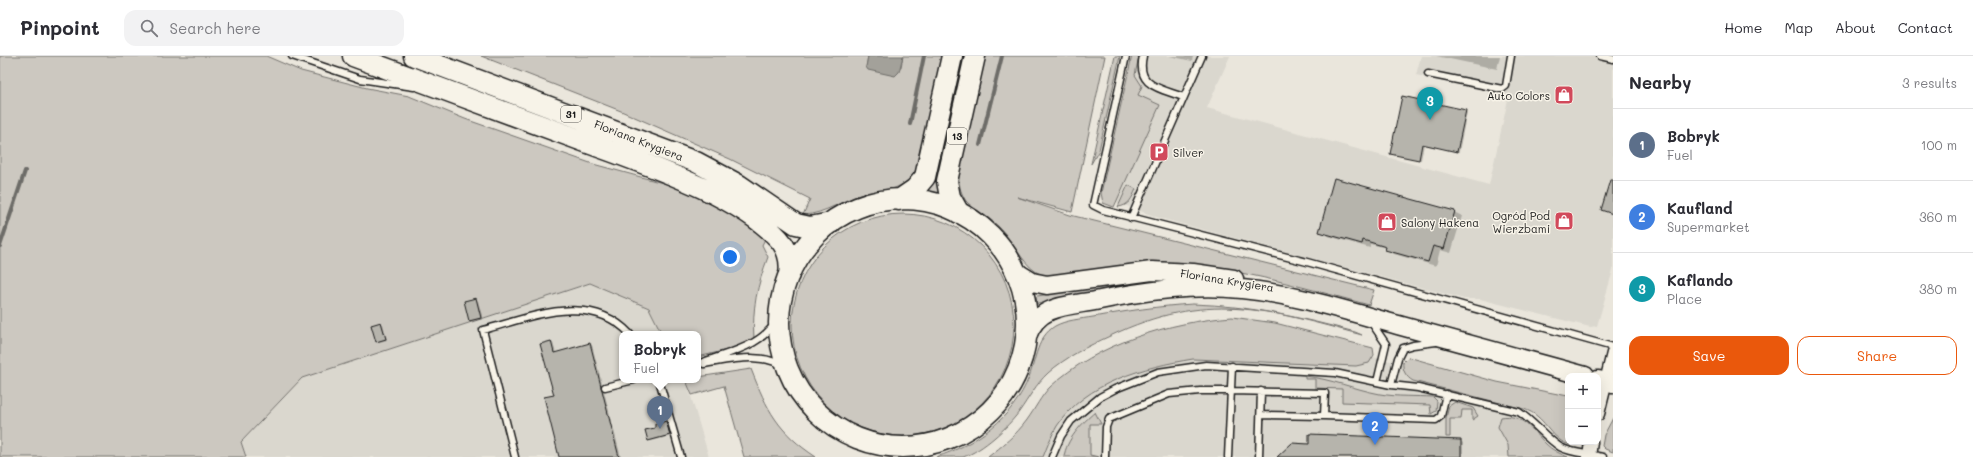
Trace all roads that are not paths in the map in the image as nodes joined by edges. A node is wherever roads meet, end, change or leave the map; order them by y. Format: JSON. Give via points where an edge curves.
{"nodes":[{"id":1,"x":292,"y":56,"type":"edge"},
{"id":2,"x":353,"y":56,"type":"edge"},
{"id":3,"x":952,"y":56,"type":"edge"},
{"id":4,"x":975,"y":56,"type":"edge"},
{"id":5,"x":1126,"y":56,"type":"edge"},
{"id":6,"x":1143,"y":56,"type":"edge"},
{"id":7,"x":1202,"y":56,"type":"edge"},
{"id":8,"x":1512,"y":56,"type":"edge"},
{"id":9,"x":1600,"y":56,"type":"edge"},
{"id":10,"x":421,"y":58,"type":"edge"},
{"id":11,"x":1613,"y":59,"type":"edge"},
{"id":12,"x":1428,"y":74,"type":"dead end"},
{"id":13,"x":450,"y":92,"type":"junction"},
{"id":14,"x":1183,"y":97,"type":"junction"},
{"id":15,"x":899,"y":200,"type":"junction"},
{"id":16,"x":959,"y":213,"type":"junction"},
{"id":17,"x":1131,"y":218,"type":"junction"},
{"id":18,"x":831,"y":223,"type":"junction"},
{"id":19,"x":1016,"y":272,"type":"junction"},
{"id":20,"x":789,"y":275,"type":"junction"},
{"id":21,"x":780,"y":315,"type":"junction"},
{"id":22,"x":1367,"y":317,"type":"junction"},
{"id":23,"x":627,"y":331,"type":"edge"},
{"id":24,"x":1026,"y":336,"type":"junction"},
{"id":25,"x":1458,"y":342,"type":"junction"},
{"id":26,"x":1613,"y":347,"type":"edge"},
{"id":27,"x":1613,"y":354,"type":"edge"},
{"id":28,"x":701,"y":363,"type":"edge"},
{"id":29,"x":701,"y":364,"type":"edge"},
{"id":30,"x":1232,"y":366,"type":"junction"},
{"id":31,"x":789,"y":371,"type":"junction"},
{"id":32,"x":1574,"y":373,"type":"edge"},
{"id":33,"x":1378,"y":382,"type":"junction"},
{"id":34,"x":1606,"y":382,"type":"edge"},
{"id":35,"x":622,"y":383,"type":"edge"},
{"id":36,"x":660,"y":383,"type":"edge"},
{"id":37,"x":1391,"y":385,"type":"junction"},
{"id":38,"x":605,"y":387,"type":"dead end"},
{"id":39,"x":1231,"y":391,"type":"junction"},
{"id":40,"x":1261,"y":391,"type":"junction"},
{"id":41,"x":1446,"y":394,"type":"junction"},
{"id":42,"x":1599,"y":409,"type":"edge"},
{"id":43,"x":1261,"y":415,"type":"junction"},
{"id":44,"x":1324,"y":416,"type":"junction"},
{"id":45,"x":862,"y":440,"type":"junction"},
{"id":46,"x":1591,"y":445,"type":"edge"},
{"id":47,"x":915,"y":451,"type":"edge"},
{"id":48,"x":1589,"y":456,"type":"edge"},
{"id":49,"x":515,"y":457,"type":"edge"},
{"id":50,"x":681,"y":457,"type":"edge"},
{"id":51,"x":874,"y":457,"type":"edge"},
{"id":52,"x":1052,"y":457,"type":"edge"},
{"id":53,"x":1105,"y":457,"type":"edge"},
{"id":54,"x":1228,"y":457,"type":"edge"},
{"id":55,"x":1259,"y":457,"type":"edge"},
{"id":56,"x":1603,"y":457,"type":"edge"}],
"edges":[{"from":1,"to":13,"type":"lane","name":"Floriana Krygiera","via":[[380,83]]},
{"from":2,"to":13,"type":"main road","name":"Floriana Krygiera","number":"31"},
{"from":3,"to":15,"type":"main road","number":"13","via":[[925,177],[915,189]]},
{"from":4,"to":16,"type":"main road","number":"13","via":[[947,181],[950,196]]},
{"from":5,"to":17,"type":"lane","via":[[1093,205]]},
{"from":6,"to":14,"type":"lane","via":[[1143,78],[1148,83]]},
{"from":7,"to":14,"type":"lane"},
{"from":8,"to":12,"type":"lane","via":[[1506,86],[1502,89]]},
{"from":9,"to":11,"type":"lane"},
{"from":10,"to":18,"type":"main road","name":"Floriana Krygiera","number":"31","via":[[696,162],[740,185],[796,224],[810,227]]},
{"from":13,"to":20,"type":"main road","name":"Floriana Krygiera","number":"31","via":[[710,192],[746,213],[779,239],[788,254]]},
{"from":14,"to":17,"type":"lane"},
{"from":15,"to":16,"type":"main road","number":"13","via":[[930,203]]},
{"from":15,"to":18,"type":"main road","number":"13","via":[[878,202],[858,208]]},
{"from":16,"to":19,"type":"main road","number":"13","via":[[977,224],[992,238],[1006,254]]},
{"from":17,"to":26,"type":"lane","via":[[1307,262]]},
{"from":18,"to":20,"type":"main road","number":"13","via":[[805,248]]},
{"from":19,"to":22,"type":"street","name":"Floriana Krygiera","via":[[1032,282],[1047,285],[1136,272],[1198,274],[1246,280],[1323,298]]},
{"from":19,"to":24,"type":"main road","number":"13","via":[[1025,301]]},
{"from":20,"to":21,"type":"main road","number":"13"},
{"from":21,"to":28,"type":"lane","via":[[770,330],[753,344]]},
{"from":21,"to":31,"type":"main road","number":"13","via":[[781,341]]},
{"from":22,"to":24,"type":"street","name":"Floriana Krygiera","via":[[1243,289],[1172,289],[1049,311],[1034,320]]},
{"from":22,"to":25,"type":"street","name":"Floriana Krygiera"},
{"from":22,"to":33,"type":"lane","via":[[1386,344]]},
{"from":23,"to":49,"type":"lane","via":[[621,324],[601,313],[575,310],[550,312],[483,330]]},
{"from":24,"to":47,"type":"main road","number":"13","via":[[1024,353],[1017,372],[995,407],[980,421],[962,432]]},
{"from":25,"to":32,"type":"street","name":"Floriana Krygiera"},
{"from":25,"to":37,"type":"lane","via":[[1427,343],[1403,348]]},
{"from":27,"to":34,"type":"street"},
{"from":29,"to":31,"type":"lane","via":[[765,359],[779,363]]},
{"from":30,"to":33,"type":"lane","via":[[1321,371]]},
{"from":30,"to":39,"type":"lane"},
{"from":30,"to":52,"type":"lane","via":[[1206,365],[1158,372],[1115,389],[1086,408],[1071,422],[1061,436]]},
{"from":31,"to":45,"type":"main road","number":"13","via":[[798,389],[818,413],[834,426]]},
{"from":33,"to":37,"type":"lane"},
{"from":34,"to":42,"type":"street"},
{"from":35,"to":38,"type":"lane"},
{"from":36,"to":50,"type":"lane"},
{"from":37,"to":41,"type":"lane"},
{"from":39,"to":40,"type":"lane"},
{"from":39,"to":53,"type":"lane","via":[[1169,394],[1113,416],[1107,422]]},
{"from":39,"to":54,"type":"lane"},
{"from":40,"to":43,"type":"lane"},
{"from":40,"to":44,"type":"lane","via":[[1325,393]]},
{"from":41,"to":44,"type":"lane","via":[[1441,416],[1436,420]]},
{"from":41,"to":48,"type":"lane","via":[[1519,412],[1561,447]]},
{"from":43,"to":44,"type":"lane"},
{"from":43,"to":55,"type":"lane"},
{"from":45,"to":47,"type":"main road"},
{"from":45,"to":51,"type":"main road","number":"13"},
{"from":46,"to":48,"type":"street"},
{"from":48,"to":56,"type":"lane"}]}
